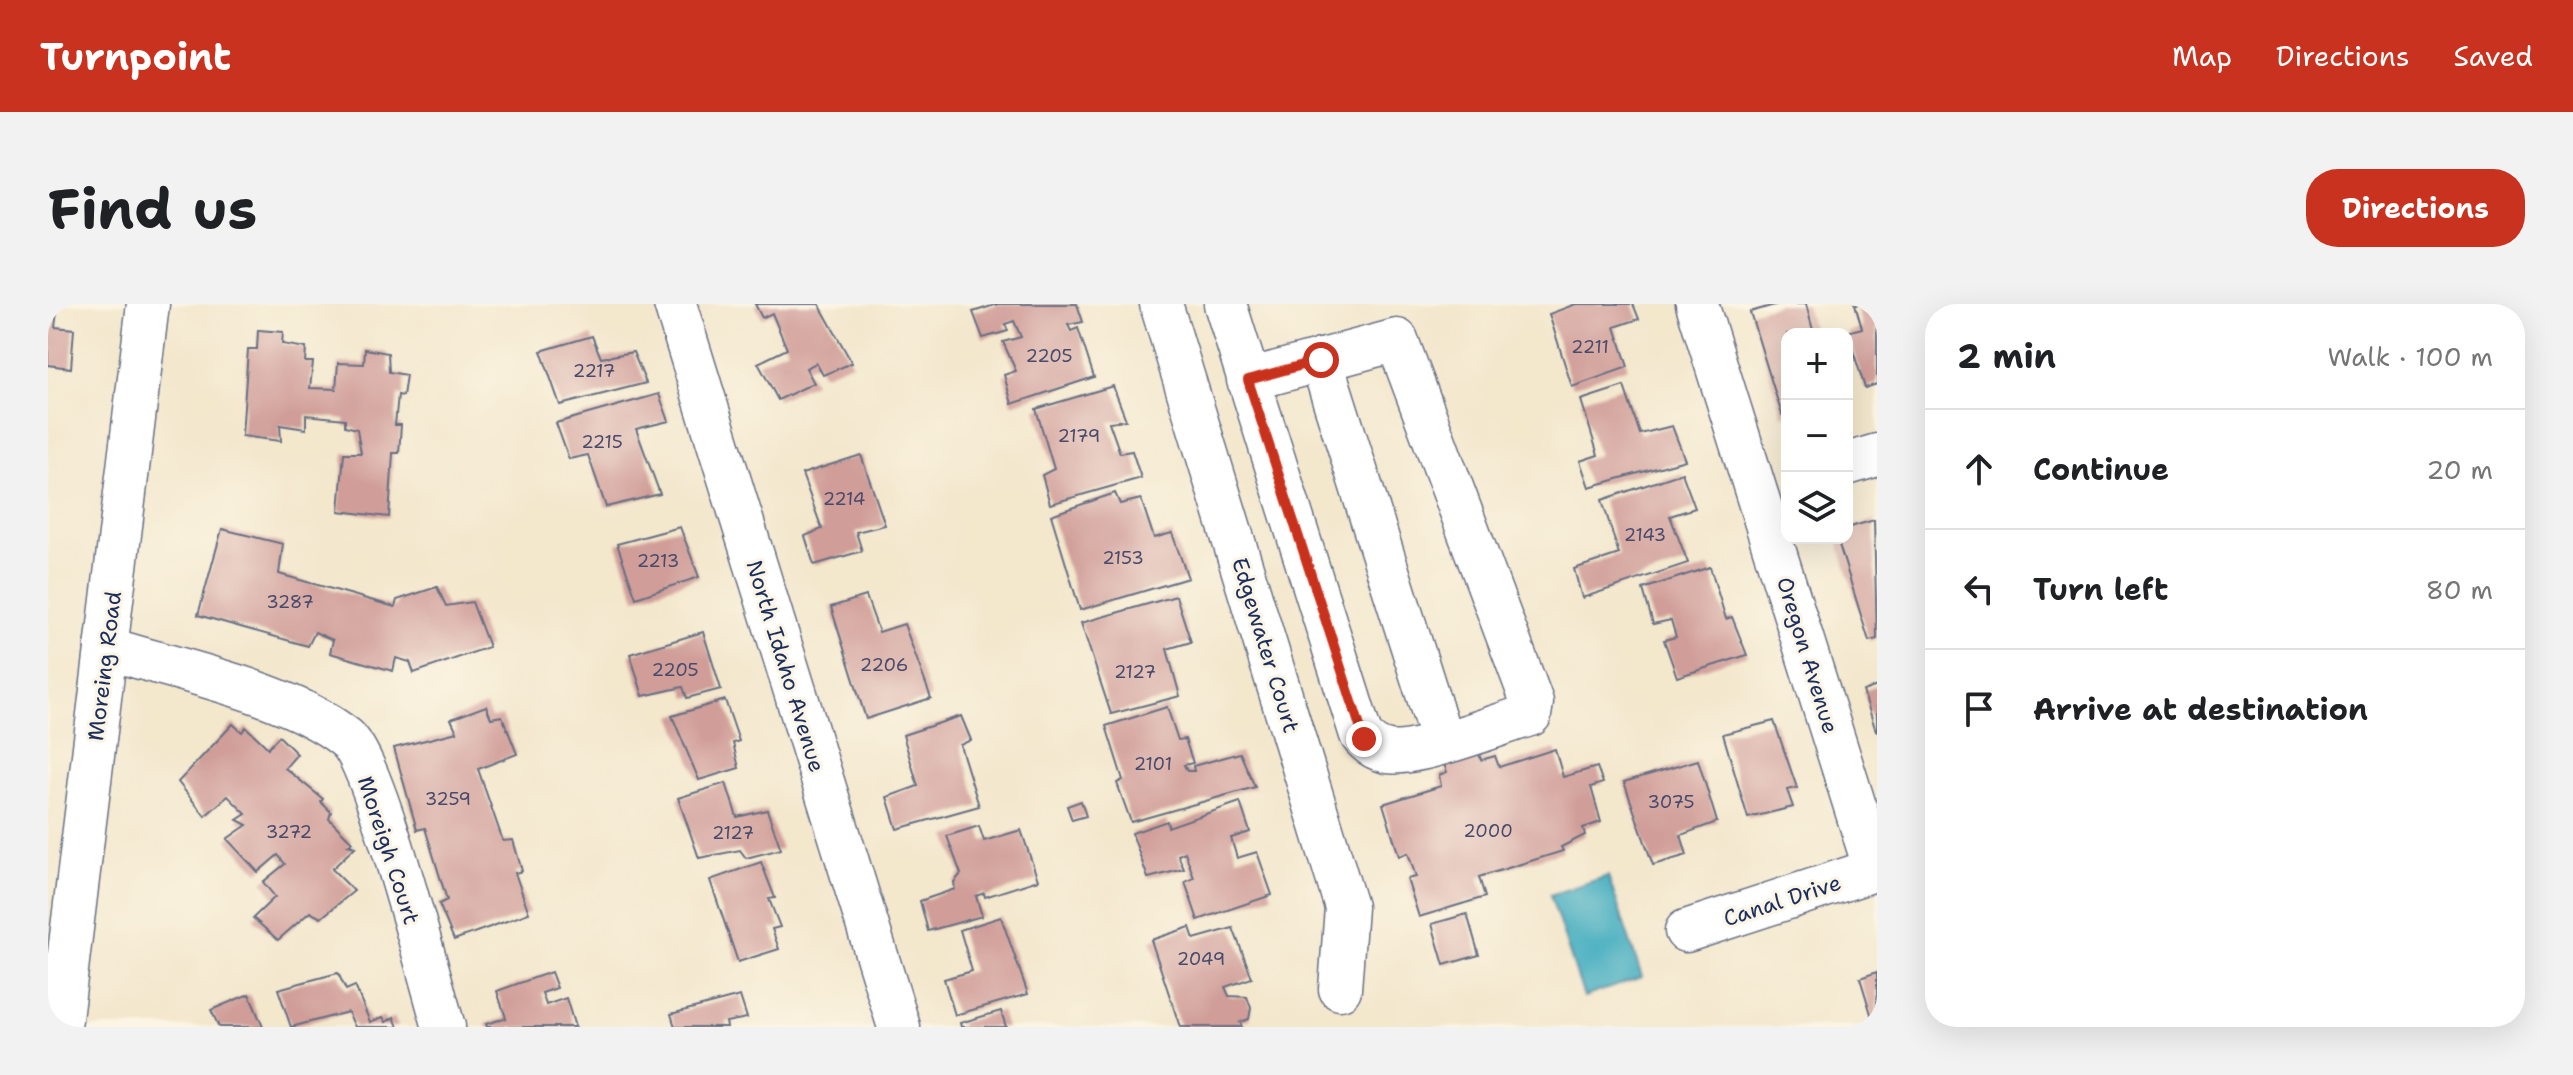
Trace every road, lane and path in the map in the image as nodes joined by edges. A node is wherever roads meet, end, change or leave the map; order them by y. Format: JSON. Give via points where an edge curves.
{"nodes":[{"id":1,"x":148,"y":304,"type":"edge"},
{"id":2,"x":675,"y":304,"type":"edge"},
{"id":3,"x":1161,"y":304,"type":"edge"},
{"id":4,"x":1225,"y":304,"type":"edge"},
{"id":5,"x":1697,"y":304,"type":"edge"},
{"id":6,"x":1321,"y":360,"type":"junction"},
{"id":7,"x":1248,"y":380,"type":"junction"},
{"id":8,"x":1877,"y":455,"type":"edge"},
{"id":9,"x":1853,"y":462,"type":"edge"},
{"id":10,"x":1772,"y":487,"type":"edge"},
{"id":11,"x":106,"y":648,"type":"junction"},
{"id":12,"x":1442,"y":741,"type":"junction"},
{"id":13,"x":1876,"y":869,"type":"edge"},
{"id":14,"x":1686,"y":931,"type":"dead end"},
{"id":15,"x":1340,"y":989,"type":"dead end"},
{"id":16,"x":60,"y":1027,"type":"edge"},
{"id":17,"x":444,"y":1027,"type":"edge"},
{"id":18,"x":899,"y":1027,"type":"edge"}],
"edges":[{"from":1,"to":11,"type":"street","name":"Moreing Road"},
{"from":2,"to":18,"type":"street","name":"North Idaho Avenue"},
{"from":3,"to":15,"type":"street","name":"Edgewater Court","via":[[1346,907]]},
{"from":4,"to":7,"type":"street"},
{"from":5,"to":10,"type":"street","name":"Oregon Avenue"},
{"from":6,"to":7,"type":"street"},
{"from":6,"to":12,"type":"street"},
{"from":6,"to":12,"type":"street","via":[[1397,340],[1532,702],[1530,715]]},
{"from":7,"to":12,"type":"street","via":[[1361,735],[1374,747],[1398,752]]},
{"from":8,"to":9,"type":"street"},
{"from":10,"to":13,"type":"street","name":"Oregon Avenue"},
{"from":11,"to":16,"type":"street","name":"Moreing Road"},
{"from":11,"to":17,"type":"street","name":"Moreigh Court","via":[[295,707],[348,740],[378,802]]},
{"from":13,"to":14,"type":"street","name":"Canal Drive"}]}
